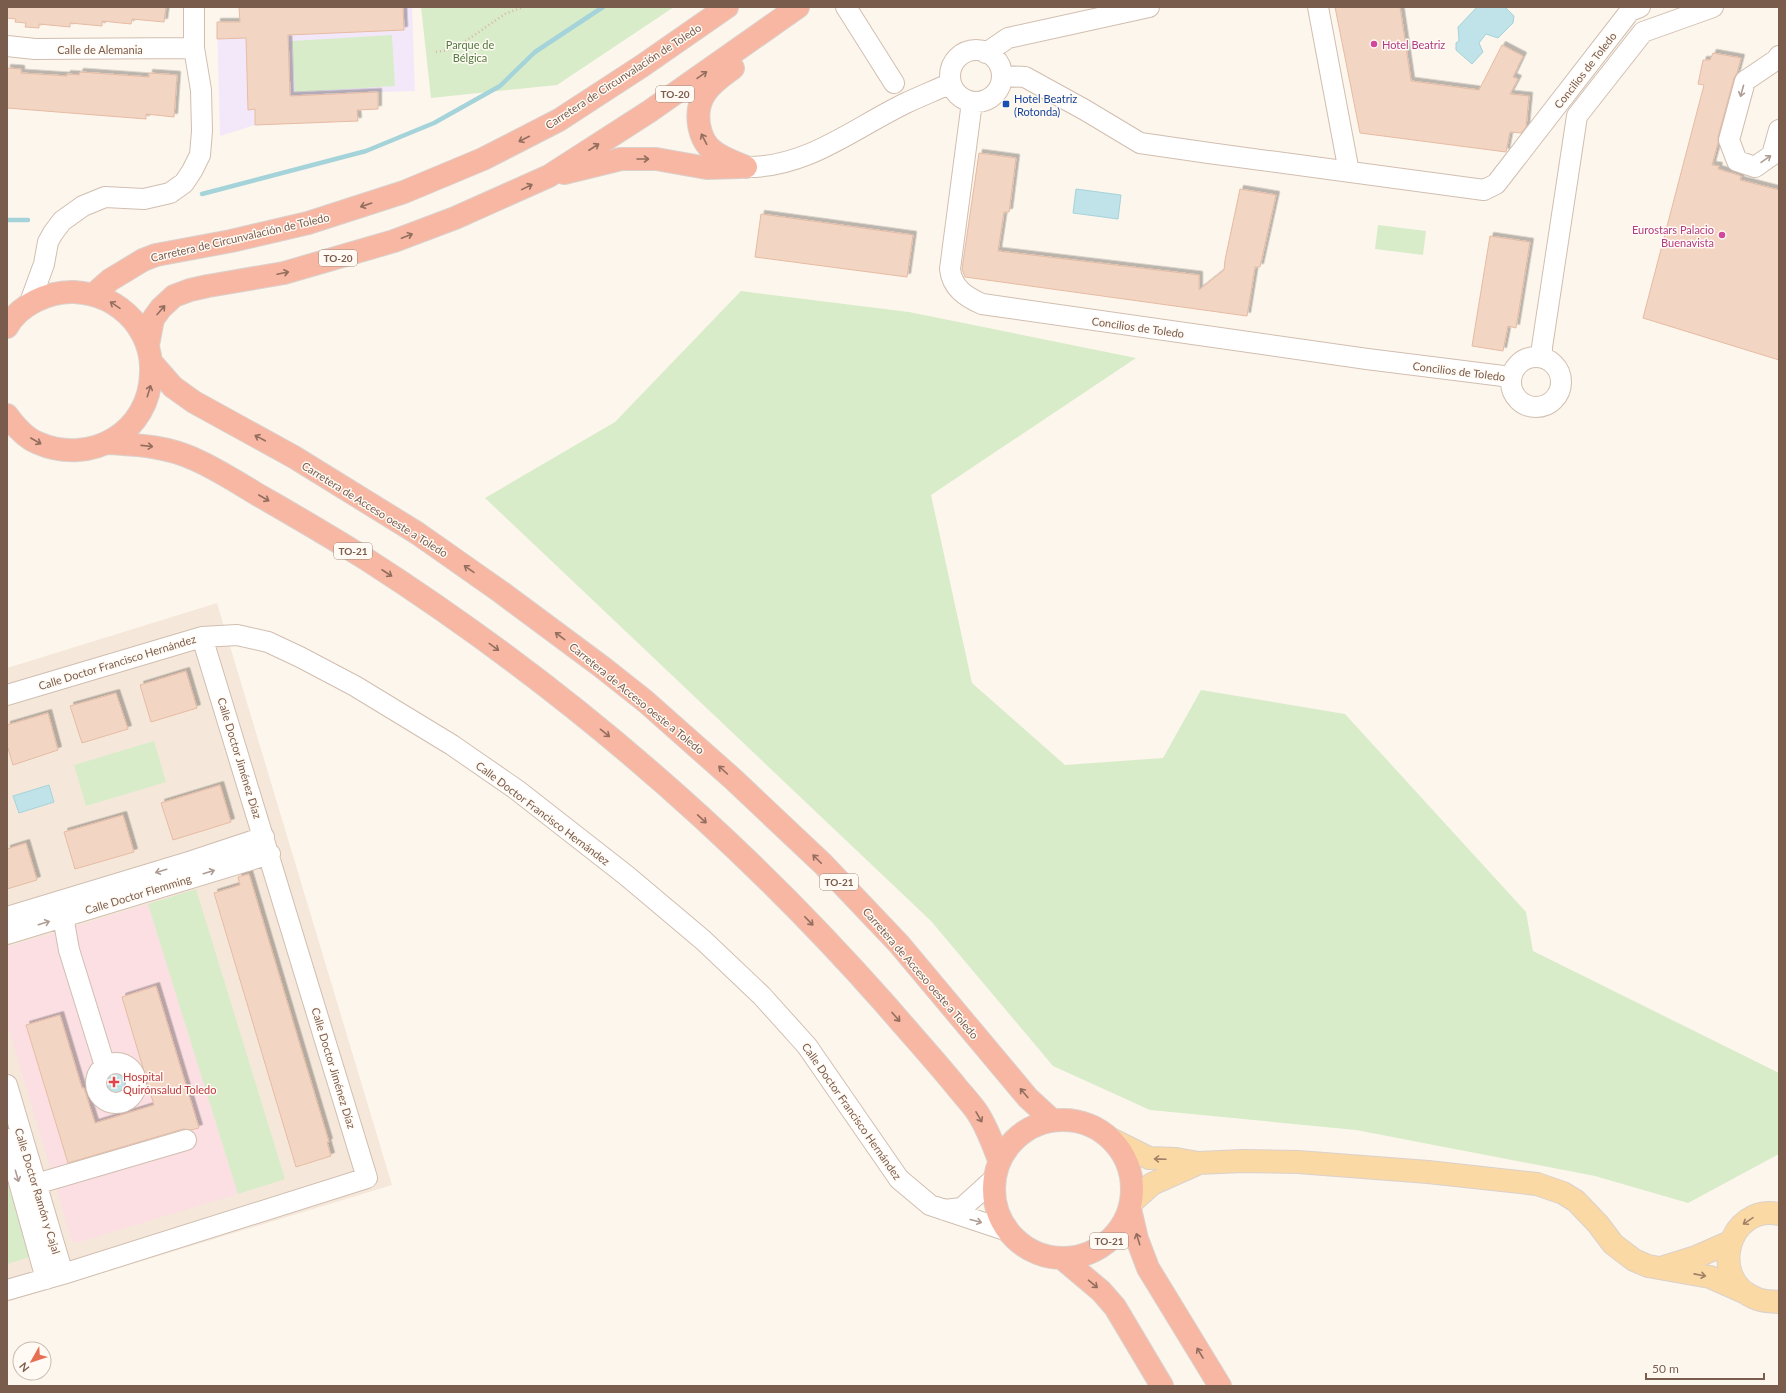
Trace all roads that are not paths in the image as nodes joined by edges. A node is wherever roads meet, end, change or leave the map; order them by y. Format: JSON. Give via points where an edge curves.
{"nodes":[{"id":1,"x":194,"y":7,"type":"edge"},
{"id":2,"x":727,"y":7,"type":"edge"},
{"id":3,"x":799,"y":7,"type":"edge"},
{"id":4,"x":846,"y":7,"type":"edge"},
{"id":5,"x":1149,"y":7,"type":"edge"},
{"id":6,"x":1318,"y":7,"type":"edge"},
{"id":7,"x":1713,"y":7,"type":"edge"},
{"id":8,"x":1635,"y":9,"type":"edge"},
{"id":9,"x":7,"y":46,"type":"edge"},
{"id":10,"x":194,"y":48,"type":"junction"},
{"id":11,"x":986,"y":52,"type":"junction"},
{"id":12,"x":1779,"y":56,"type":"edge"},
{"id":13,"x":1002,"y":76,"type":"junction"},
{"id":14,"x":894,"y":82,"type":"dead end"},
{"id":15,"x":951,"y":83,"type":"junction"},
{"id":16,"x":972,"y":102,"type":"junction"},
{"id":17,"x":1779,"y":130,"type":"edge"},
{"id":18,"x":746,"y":167,"type":"junction"},
{"id":19,"x":1349,"y":172,"type":"junction"},
{"id":20,"x":549,"y":176,"type":"junction"},
{"id":21,"x":44,"y":264,"type":"junction"},
{"id":22,"x":83,"y":293,"type":"junction"},
{"id":23,"x":20,"y":307,"type":"edge"},
{"id":24,"x":7,"y":327,"type":"edge"},
{"id":25,"x":150,"y":353,"type":"junction"},
{"id":26,"x":1542,"y":357,"type":"junction"},
{"id":27,"x":1511,"y":377,"type":"junction"},
{"id":28,"x":7,"y":415,"type":"edge"},
{"id":29,"x":108,"y":443,"type":"junction"},
{"id":30,"x":202,"y":637,"type":"junction"},
{"id":31,"x":7,"y":695,"type":"edge"},
{"id":32,"x":267,"y":845,"type":"junction"},
{"id":33,"x":62,"y":909,"type":"junction"},
{"id":34,"x":7,"y":917,"type":"edge"},
{"id":35,"x":7,"y":934,"type":"edge"},
{"id":36,"x":110,"y":1064,"type":"dead end"},
{"id":37,"x":7,"y":1085,"type":"edge"},
{"id":38,"x":1052,"y":1120,"type":"junction"},
{"id":39,"x":7,"y":1139,"type":"edge"},
{"id":40,"x":186,"y":1140,"type":"dead end"},
{"id":41,"x":1113,"y":1140,"type":"junction"},
{"id":42,"x":1198,"y":1163,"type":"junction"},
{"id":43,"x":997,"y":1170,"type":"junction"},
{"id":44,"x":36,"y":1184,"type":"junction"},
{"id":45,"x":1131,"y":1205,"type":"junction"},
{"id":46,"x":944,"y":1210,"type":"junction"},
{"id":47,"x":1777,"y":1211,"type":"edge"},
{"id":48,"x":1008,"y":1231,"type":"junction"},
{"id":49,"x":1730,"y":1242,"type":"junction"},
{"id":50,"x":1063,"y":1258,"type":"junction"},
{"id":51,"x":1661,"y":1268,"type":"junction"},
{"id":52,"x":55,"y":1277,"type":"junction"},
{"id":53,"x":7,"y":1290,"type":"edge"},
{"id":54,"x":1767,"y":1303,"type":"edge"},
{"id":55,"x":1162,"y":1386,"type":"edge"},
{"id":56,"x":1220,"y":1386,"type":"edge"}],
"edges":[{"from":1,"to":10,"type":"street"},
{"from":2,"to":22,"type":"highway","name":"Carretera de Circunvalación de Toledo","one_way":true,"via":[[559,120],[483,159],[404,192],[308,223],[156,255]]},
{"from":18,"to":3,"type":"highway","one_way":true,"via":[[715,153],[707,145],[701,135],[699,108],[706,92],[771,39]]},
{"from":20,"to":3,"type":"highway","number":"TO-20","one_way":true,"via":[[650,111]]},
{"from":4,"to":14,"type":"street"},
{"from":5,"to":11,"type":"street","via":[[1008,38]]},
{"from":6,"to":19,"type":"street"},
{"from":7,"to":26,"type":"street","name":"Concilios de Toledo","via":[[1643,32],[1577,116]]},
{"from":8,"to":19,"type":"street","name":"Concilios de Toledo","via":[[1496,184],[1484,190]]},
{"from":9,"to":10,"type":"street","name":"Calle de Alemania","via":[[35,49]]},
{"from":10,"to":21,"type":"street","via":[[201,90],[202,131],[200,155],[184,183],[170,193],[144,199],[106,197],[84,206],[62,221],[53,233],[48,242]]},
{"from":11,"to":13,"type":"street","via":[[998,62]]},
{"from":11,"to":15,"type":"street","via":[[978,50],[962,54],[952,67]]},
{"from":12,"to":17,"type":"street","one_way":true,"via":[[1745,81],[1729,140],[1737,161],[1755,167],[1772,155]]},
{"from":13,"to":16,"type":"street","via":[[999,88],[990,98]]},
{"from":13,"to":19,"type":"street","name":"Concilios de Toledo","via":[[1025,77],[1140,143]]},
{"from":15,"to":16,"type":"street","via":[[959,96]]},
{"from":15,"to":18,"type":"street","via":[[905,104],[817,151],[780,164],[762,168]]},
{"from":16,"to":27,"type":"street","name":"Concilios de Toledo","via":[[950,269],[954,285],[970,299],[982,304],[1019,310]]},
{"from":20,"to":18,"type":"highway","one_way":true,"via":[[621,159],[656,159],[707,168]]},
{"from":25,"to":20,"type":"highway","number":"TO-20","one_way":true,"via":[[153,319],[174,296],[208,286],[284,273],[394,241]]},
{"from":21,"to":22,"type":"street","via":[[52,281]]},
{"from":21,"to":23,"type":"street"},
{"from":22,"to":23,"type":"highway","number":"TO-20","via":[[58,293]]},
{"from":25,"to":22,"type":"highway","number":"TO-20","one_way":true,"via":[[139,328],[126,313],[111,302]]},
{"from":23,"to":24,"type":"highway","number":"TO-20"},
{"from":29,"to":25,"type":"highway","number":"TO-20","one_way":true,"via":[[128,429],[143,410],[151,386]]},
{"from":38,"to":25,"type":"highway","name":"Carretera de Acceso oeste a Toledo","number":"TO-21","one_way":true,"via":[[1028,1098],[899,944],[823,864],[645,701],[418,533],[313,469],[194,402],[173,387]]},
{"from":26,"to":27,"type":"street","name":"Concilios de Toledo","via":[[1534,357],[1519,363]]},
{"from":26,"to":27,"type":"street","name":"Concilios de Toledo","via":[[1555,365],[1562,380],[1558,395],[1547,406],[1531,407],[1524,404],[1513,393]]},
{"from":28,"to":29,"type":"highway","number":"TO-20","one_way":true,"via":[[17,429],[37,443],[60,450],[85,450]]},
{"from":29,"to":43,"type":"highway","number":"TO-21","one_way":true,"via":[[167,449],[193,458],[218,472],[329,536],[403,583],[514,662],[580,713],[701,817],[782,893],[850,964],[978,1113],[992,1140]]},
{"from":30,"to":31,"type":"street","name":"Calle Doctor Francisco Hernández"},
{"from":30,"to":32,"type":"street","name":"Calle Doctor Jiménez Díaz"},
{"from":30,"to":46,"type":"street","name":"Calle Doctor Francisco Hernández","via":[[237,635],[268,642],[300,656],[355,686],[517,790],[627,876],[703,940],[762,996],[807,1046],[899,1180],[930,1205]]},
{"from":32,"to":33,"type":"street","name":"Calle Doctor Flemming"},
{"from":32,"to":52,"type":"street","name":"Calle Doctor Jiménez Díaz","via":[[367,1178]]},
{"from":33,"to":34,"type":"street","name":"Calle Doctor Flemming"},
{"from":35,"to":33,"type":"street","name":"Calle Doctor Flemming","one_way":true},
{"from":33,"to":36,"type":"street","via":[[80,947]]},
{"from":37,"to":44,"type":"street","name":"Calle Doctor Ramón y Cajal"},
{"from":38,"to":41,"type":"highway","number":"TO-21","via":[[1074,1120],[1095,1127]]},
{"from":38,"to":43,"type":"highway","number":"TO-21","via":[[1039,1123],[1015,1138],[1006,1148]]},
{"from":39,"to":52,"type":"street","name":"Calle Doctor Ramón y Cajal","one_way":true},
{"from":40,"to":44,"type":"street"},
{"from":42,"to":41,"type":"main road","one_way":true,"via":[[1149,1158]]},
{"from":41,"to":45,"type":"highway","number":"TO-21","via":[[1130,1168],[1133,1185]]},
{"from":42,"to":45,"type":"main road","via":[[1152,1184]]},
{"from":42,"to":51,"type":"main road","via":[[1298,1162],[1537,1184],[1563,1193],[1576,1202],[1622,1252],[1648,1266]]},
{"from":43,"to":46,"type":"street","via":[[962,1208]]},
{"from":43,"to":48,"type":"highway","number":"TO-21","via":[[994,1198],[999,1215]]},
{"from":44,"to":52,"type":"street","name":"Calle Doctor Ramón y Cajal"},
{"from":45,"to":50,"type":"highway","number":"TO-21","via":[[1123,1225],[1107,1243],[1081,1256]]},
{"from":56,"to":45,"type":"highway","number":"TO-21","one_way":true,"via":[[1148,1268],[1137,1239]]},
{"from":46,"to":48,"type":"street","name":"Calle Doctor Francisco Hernández","one_way":true},
{"from":47,"to":49,"type":"main road","one_way":true,"via":[[1747,1220]]},
{"from":48,"to":50,"type":"highway","number":"TO-21","via":[[1019,1243],[1032,1251]]},
{"from":49,"to":51,"type":"main road","via":[[1696,1257]]},
{"from":49,"to":54,"type":"main road","via":[[1730,1270],[1736,1283]]},
{"from":50,"to":55,"type":"highway","one_way":true,"via":[[1115,1306]]},
{"from":51,"to":54,"type":"main road","one_way":true,"via":[[1710,1277]]},
{"from":52,"to":53,"type":"street"}]}
